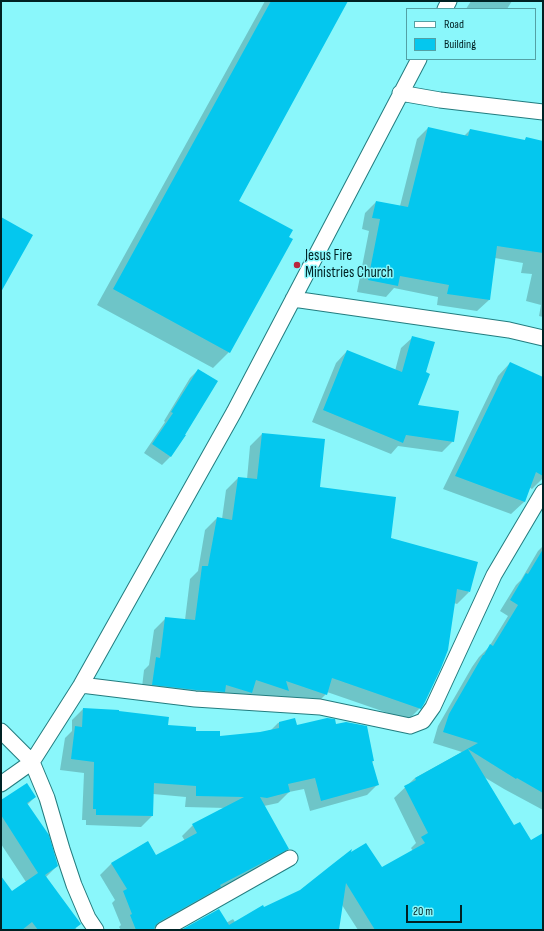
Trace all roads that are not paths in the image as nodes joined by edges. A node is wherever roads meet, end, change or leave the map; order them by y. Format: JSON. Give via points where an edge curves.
{"nodes":[{"id":1,"x":418,"y":60,"type":"edge"},
{"id":2,"x":400,"y":93,"type":"junction"},
{"id":3,"x":543,"y":112,"type":"edge"},
{"id":4,"x":293,"y":299,"type":"junction"},
{"id":5,"x":543,"y":338,"type":"edge"},
{"id":6,"x":543,"y":492,"type":"edge"},
{"id":7,"x":80,"y":685,"type":"junction"},
{"id":8,"x":1,"y":731,"type":"edge"},
{"id":9,"x":32,"y":762,"type":"junction"},
{"id":10,"x":1,"y":784,"type":"edge"},
{"id":11,"x":290,"y":858,"type":"dead end"},
{"id":12,"x":96,"y":930,"type":"edge"},
{"id":13,"x":163,"y":930,"type":"edge"}],
"edges":[{"from":1,"to":2,"type":"street"},
{"from":2,"to":3,"type":"street"},
{"from":2,"to":4,"type":"street"},
{"from":4,"to":5,"type":"street","via":[[509,330]]},
{"from":4,"to":7,"type":"street","via":[[227,425]]},
{"from":6,"to":7,"type":"street","via":[[494,574],[433,707],[423,721],[410,726],[320,707],[195,699]]},
{"from":7,"to":9,"type":"street"},
{"from":8,"to":9,"type":"street"},
{"from":9,"to":10,"type":"street"},
{"from":9,"to":12,"type":"street","via":[[47,798],[74,885]]},
{"from":11,"to":13,"type":"street"}]}
